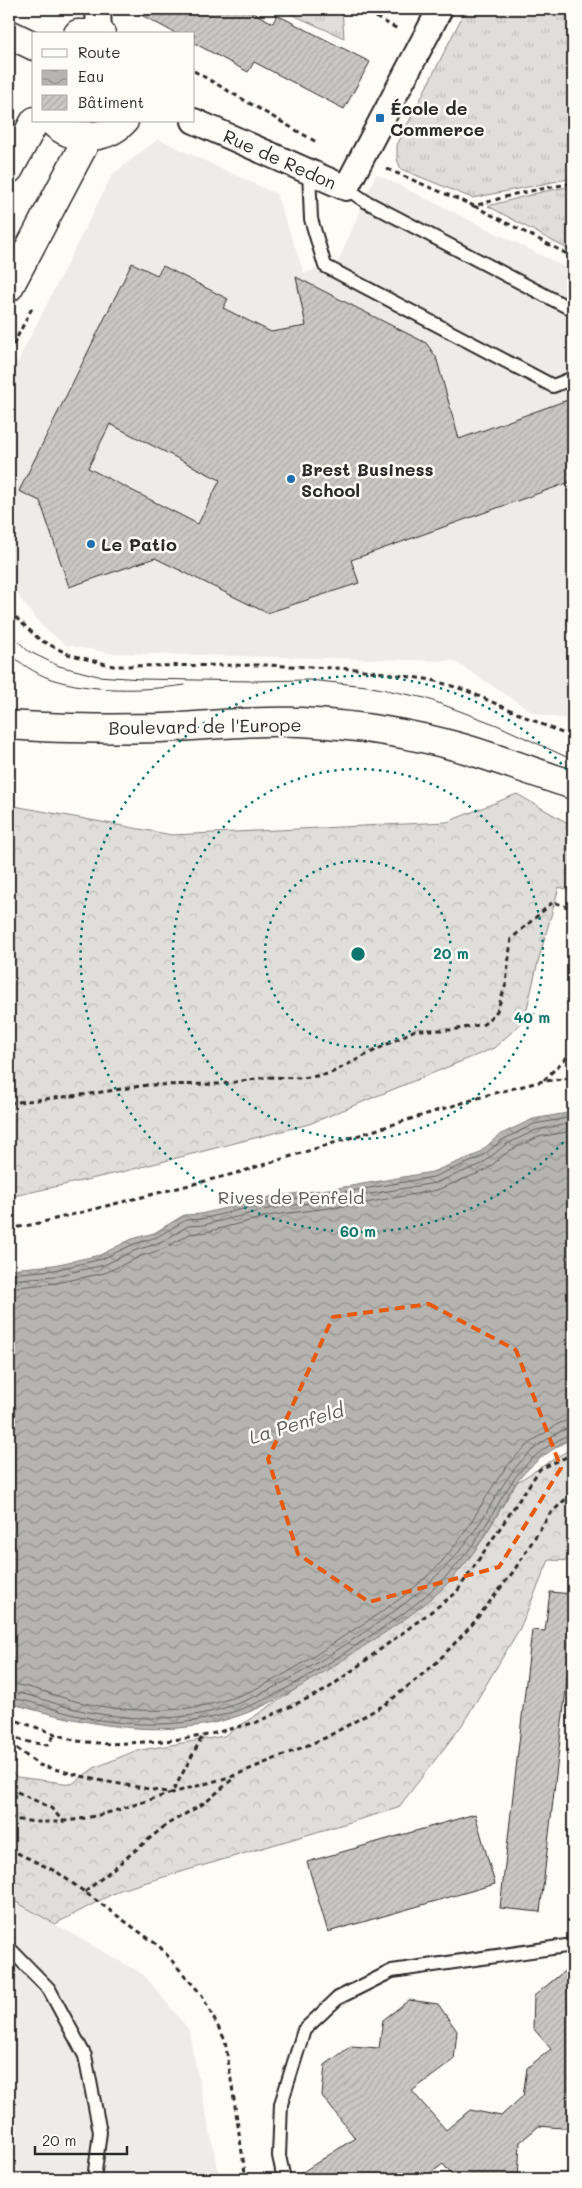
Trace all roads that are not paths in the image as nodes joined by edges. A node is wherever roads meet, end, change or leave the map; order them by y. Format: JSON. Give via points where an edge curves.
{"nodes":[{"id":1,"x":440,"y":9,"type":"edge"},
{"id":2,"x":9,"y":34,"type":"edge"},
{"id":3,"x":32,"y":45,"type":"edge"},
{"id":4,"x":195,"y":121,"type":"edge"},
{"id":5,"x":34,"y":122,"type":"edge"},
{"id":6,"x":53,"y":122,"type":"edge"},
{"id":7,"x":123,"y":122,"type":"edge"},
{"id":8,"x":88,"y":137,"type":"junction"},
{"id":9,"x":9,"y":169,"type":"edge"},
{"id":10,"x":309,"y":171,"type":"junction"},
{"id":11,"x":346,"y":188,"type":"junction"},
{"id":12,"x":9,"y":287,"type":"edge"},
{"id":13,"x":573,"y":310,"type":"edge"},
{"id":14,"x":573,"y":378,"type":"edge"},
{"id":15,"x":9,"y":725,"type":"edge"},
{"id":16,"x":573,"y":785,"type":"edge"},
{"id":17,"x":573,"y":1945,"type":"edge"},
{"id":18,"x":9,"y":1948,"type":"edge"},
{"id":19,"x":94,"y":2179,"type":"edge"},
{"id":20,"x":284,"y":2179,"type":"edge"}],
"edges":[{"from":1,"to":11,"type":"street","name":"Rue de Redon"},
{"from":2,"to":3,"type":"main road"},
{"from":4,"to":10,"type":"street","name":"Rue de Redon"},
{"from":5,"to":9,"type":"main road"},
{"from":6,"to":8,"type":"main road","via":[[70,134]]},
{"from":7,"to":8,"type":"main road","via":[[106,134]]},
{"from":8,"to":12,"type":"main road"},
{"from":10,"to":11,"type":"street","name":"Rue de Redon"},
{"from":10,"to":14,"type":"lane","via":[[311,220],[325,266],[553,386]]},
{"from":11,"to":13,"type":"lane"},
{"from":15,"to":16,"type":"main road","name":"Boulevard de l'Europe","via":[[64,729],[161,728],[300,722],[350,727],[461,748]]},
{"from":17,"to":20,"type":"lane","via":[[392,1972],[338,1998],[304,2030],[281,2104],[279,2156]]},
{"from":18,"to":19,"type":"lane","via":[[49,1989],[85,2056],[100,2132]]}]}
